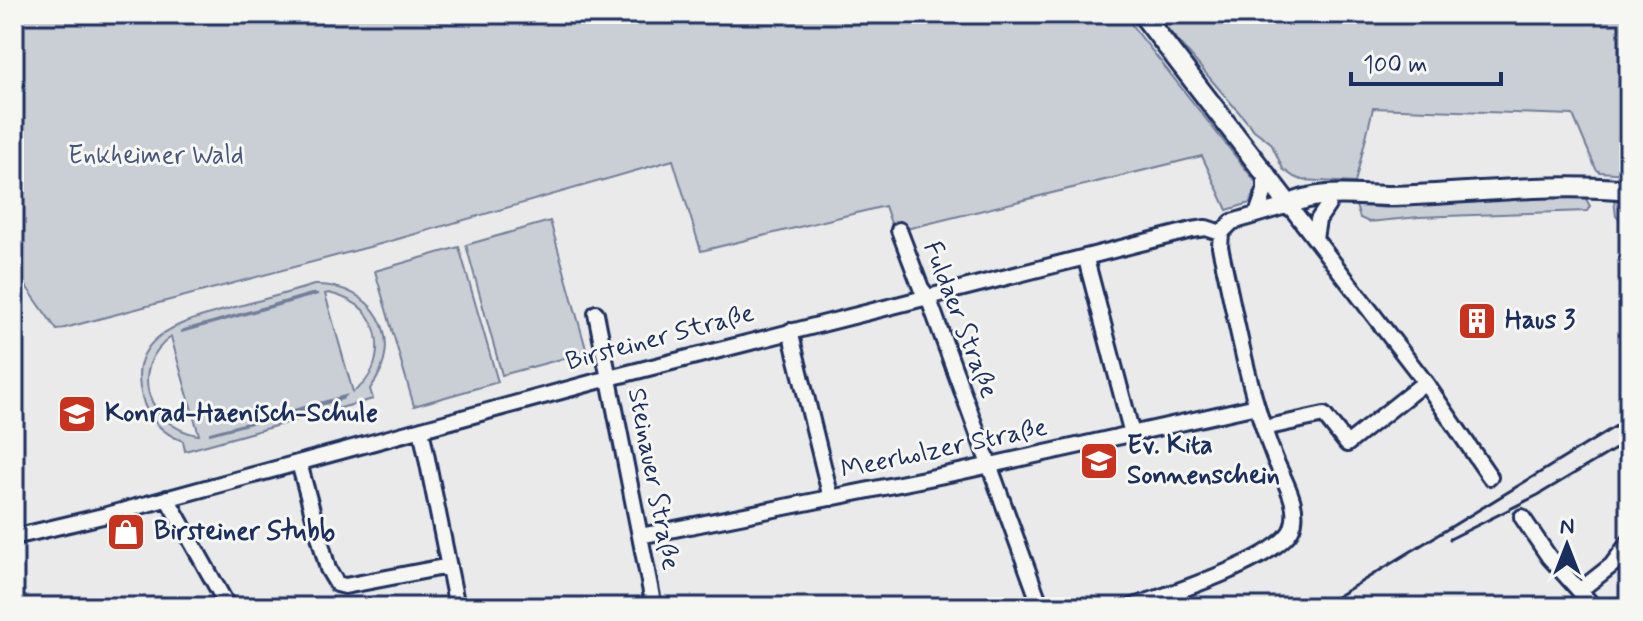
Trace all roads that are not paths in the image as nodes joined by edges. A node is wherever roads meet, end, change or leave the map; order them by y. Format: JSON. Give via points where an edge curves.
{"nodes":[{"id":1,"x":1142,"y":14,"type":"edge"},
{"id":2,"x":1265,"y":175,"type":"junction"},
{"id":3,"x":1629,"y":190,"type":"edge"},
{"id":4,"x":1322,"y":201,"type":"junction"},
{"id":5,"x":1289,"y":205,"type":"junction"},
{"id":6,"x":1257,"y":214,"type":"junction"},
{"id":7,"x":899,"y":230,"type":"dead end"},
{"id":8,"x":1221,"y":233,"type":"junction"},
{"id":9,"x":1315,"y":238,"type":"junction"},
{"id":10,"x":1086,"y":259,"type":"junction"},
{"id":11,"x":928,"y":297,"type":"junction"},
{"id":12,"x":596,"y":313,"type":"dead end"},
{"id":13,"x":790,"y":331,"type":"junction"},
{"id":14,"x":609,"y":378,"type":"junction"},
{"id":15,"x":1425,"y":382,"type":"junction"},
{"id":16,"x":1257,"y":406,"type":"junction"},
{"id":17,"x":1264,"y":428,"type":"junction"},
{"id":18,"x":421,"y":429,"type":"junction"},
{"id":19,"x":1132,"y":434,"type":"junction"},
{"id":20,"x":299,"y":463,"type":"junction"},
{"id":21,"x":989,"y":464,"type":"junction"},
{"id":22,"x":1490,"y":477,"type":"dead end"},
{"id":23,"x":167,"y":498,"type":"junction"},
{"id":24,"x":831,"y":498,"type":"junction"},
{"id":25,"x":1522,"y":517,"type":"dead end"},
{"id":26,"x":640,"y":536,"type":"junction"},
{"id":27,"x":14,"y":537,"type":"edge"},
{"id":28,"x":1629,"y":542,"type":"edge"},
{"id":29,"x":449,"y":566,"type":"junction"},
{"id":30,"x":1579,"y":591,"type":"junction"},
{"id":31,"x":228,"y":607,"type":"edge"},
{"id":32,"x":457,"y":607,"type":"edge"},
{"id":33,"x":654,"y":607,"type":"edge"},
{"id":34,"x":1041,"y":607,"type":"edge"},
{"id":35,"x":1131,"y":607,"type":"edge"},
{"id":36,"x":1594,"y":607,"type":"edge"}],
"edges":[{"from":1,"to":2,"type":"main road"},
{"from":2,"to":4,"type":"main road"},
{"from":2,"to":5,"type":"main road"},
{"from":2,"to":6,"type":"street"},
{"from":3,"to":4,"type":"main road","via":[[1549,187]]},
{"from":4,"to":5,"type":"main road","name":"Birsteiner Straße"},
{"from":4,"to":9,"type":"street"},
{"from":5,"to":6,"type":"street","name":"Birsteiner Straße"},
{"from":5,"to":9,"type":"street"},
{"from":6,"to":8,"type":"street","name":"Birsteiner Straße"},
{"from":7,"to":11,"type":"street","name":"Fuldaer Straße"},
{"from":8,"to":10,"type":"street","name":"Birsteiner Straße","via":[[1192,230]]},
{"from":8,"to":16,"type":"street"},
{"from":9,"to":15,"type":"street"},
{"from":10,"to":11,"type":"street","name":"Birsteiner Straße"},
{"from":10,"to":19,"type":"street"},
{"from":11,"to":13,"type":"street","name":"Birsteiner Straße"},
{"from":11,"to":21,"type":"street","name":"Fuldaer Straße"},
{"from":12,"to":14,"type":"street","name":"Steinauer Straße"},
{"from":13,"to":14,"type":"street","name":"Birsteiner Straße"},
{"from":13,"to":24,"type":"street"},
{"from":14,"to":18,"type":"street","name":"Birsteiner Straße"},
{"from":14,"to":26,"type":"street","name":"Steinauer Straße"},
{"from":15,"to":17,"type":"street","via":[[1347,444],[1324,415]]},
{"from":15,"to":22,"type":"street"},
{"from":16,"to":17,"type":"street"},
{"from":16,"to":19,"type":"street","name":"Meerholzer Straße"},
{"from":17,"to":35,"type":"street","via":[[1292,503],[1288,536],[1215,576]]},
{"from":18,"to":20,"type":"street","name":"Birsteiner Straße"},
{"from":18,"to":29,"type":"street"},
{"from":19,"to":21,"type":"street","name":"Meerholzer Straße"},
{"from":20,"to":23,"type":"street","name":"Birsteiner Straße"},
{"from":20,"to":29,"type":"street","via":[[328,569],[337,584]]},
{"from":21,"to":24,"type":"street","name":"Meerholzer Straße"},
{"from":21,"to":34,"type":"street","name":"Fuldaer Straße"},
{"from":23,"to":27,"type":"street","name":"Birsteiner Straße"},
{"from":23,"to":31,"type":"street"},
{"from":24,"to":26,"type":"street","name":"Meerholzer Straße"},
{"from":25,"to":30,"type":"street"},
{"from":26,"to":33,"type":"street","name":"Steinauer Straße"},
{"from":28,"to":30,"type":"street","via":[[1612,565]]},
{"from":29,"to":32,"type":"street"},
{"from":30,"to":36,"type":"street"}]}
